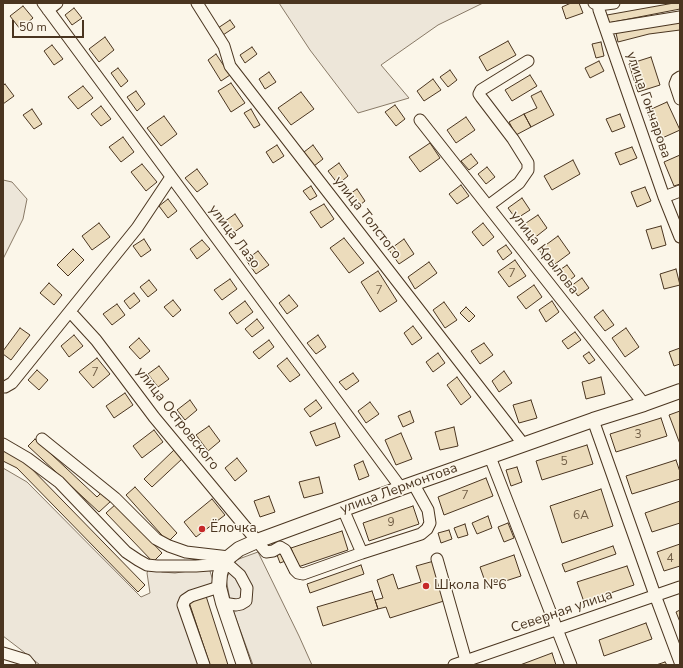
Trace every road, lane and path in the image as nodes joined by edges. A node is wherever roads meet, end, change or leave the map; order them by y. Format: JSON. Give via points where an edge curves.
{"nodes":[{"id":1,"x":197,"y":3,"type":"edge"},
{"id":2,"x":614,"y":3,"type":"edge"},
{"id":3,"x":597,"y":4,"type":"edge"},
{"id":4,"x":50,"y":5,"type":"edge"},
{"id":5,"x":680,"y":17,"type":"edge"},
{"id":6,"x":606,"y":29,"type":"junction"},
{"id":7,"x":528,"y":61,"type":"dead end"},
{"id":8,"x":680,"y":77,"type":"edge"},
{"id":9,"x":680,"y":99,"type":"edge"},
{"id":10,"x":420,"y":120,"type":"dead end"},
{"id":11,"x":171,"y":177,"type":"junction"},
{"id":12,"x":680,"y":191,"type":"edge"},
{"id":13,"x":664,"y":197,"type":"junction"},
{"id":14,"x":488,"y":206,"type":"junction"},
{"id":15,"x":680,"y":237,"type":"edge"},
{"id":16,"x":74,"y":316,"type":"dead end"},
{"id":17,"x":3,"y":387,"type":"edge"},
{"id":18,"x":680,"y":391,"type":"edge"},
{"id":19,"x":644,"y":404,"type":"junction"},
{"id":20,"x":593,"y":420,"type":"junction"},
{"id":21,"x":42,"y":439,"type":"dead end"},
{"id":22,"x":3,"y":444,"type":"edge"},
{"id":23,"x":524,"y":445,"type":"junction"},
{"id":24,"x":490,"y":457,"type":"junction"},
{"id":25,"x":407,"y":486,"type":"junction"},
{"id":26,"x":343,"y":509,"type":"junction"},
{"id":27,"x":257,"y":541,"type":"junction"},
{"id":28,"x":362,"y":553,"type":"junction"},
{"id":29,"x":437,"y":559,"type":"dead end"},
{"id":30,"x":226,"y":560,"type":"junction"},
{"id":31,"x":219,"y":587,"type":"junction"},
{"id":32,"x":680,"y":587,"type":"edge"},
{"id":33,"x":655,"y":595,"type":"junction"},
{"id":34,"x":223,"y":603,"type":"junction"},
{"id":35,"x":557,"y":629,"type":"junction"},
{"id":36,"x":3,"y":653,"type":"edge"},
{"id":37,"x":466,"y":661,"type":"junction"},
{"id":38,"x":480,"y":661,"type":"edge"},
{"id":39,"x":680,"y":662,"type":"edge"},
{"id":40,"x":30,"y":665,"type":"edge"},
{"id":41,"x":204,"y":665,"type":"edge"},
{"id":42,"x":244,"y":665,"type":"edge"},
{"id":43,"x":454,"y":665,"type":"edge"},
{"id":44,"x":571,"y":665,"type":"edge"}],
"edges":[{"from":1,"to":23,"type":"street","name":"улица Толстого","via":[[224,46],[230,66]]},
{"from":2,"to":3,"type":"street","name":"улица Гончарова"},
{"from":3,"to":6,"type":"street","name":"улица Гончарова"},
{"from":4,"to":11,"type":"street","name":"улица Лазо"},
{"from":5,"to":6,"type":"street"},
{"from":6,"to":13,"type":"street","name":"улица Гончарова"},
{"from":7,"to":14,"type":"street","via":[[481,90],[481,97],[528,163],[528,170],[519,182]]},
{"from":8,"to":9,"type":"street","via":[[675,84]]},
{"from":10,"to":14,"type":"street","name":"улица Крылова"},
{"from":11,"to":17,"type":"street","via":[[136,228],[12,383]]},
{"from":11,"to":25,"type":"street","name":"улица Лазо"},
{"from":12,"to":13,"type":"street"},
{"from":13,"to":15,"type":"street","name":"улица Гончарова"},
{"from":14,"to":19,"type":"street","name":"улица Крылова"},
{"from":16,"to":27,"type":"street","name":"улица Островского"},
{"from":18,"to":19,"type":"main road","name":"улица Лермонтова"},
{"from":19,"to":20,"type":"main road","name":"улица Лермонтова"},
{"from":20,"to":23,"type":"main road","name":"улица Лермонтова"},
{"from":20,"to":33,"type":"street"},
{"from":21,"to":30,"type":"street","via":[[116,498],[156,538],[186,552]]},
{"from":22,"to":30,"type":"street","via":[[59,482],[126,552],[147,565],[196,566]]},
{"from":23,"to":24,"type":"main road","name":"улица Лермонтова"},
{"from":24,"to":25,"type":"main road","name":"улица Лермонтова"},
{"from":24,"to":35,"type":"street"},
{"from":25,"to":26,"type":"main road","name":"улица Лермонтова"},
{"from":25,"to":28,"type":"street","name":"улица Лазо","via":[[428,510],[430,523],[427,529],[421,534]]},
{"from":26,"to":27,"type":"main road","name":"улица Лермонтова"},
{"from":26,"to":28,"type":"street"},
{"from":27,"to":28,"type":"street","name":"улица Островского","via":[[266,552],[280,547],[285,550],[295,570],[303,574]]},
{"from":27,"to":30,"type":"main road","name":"улица Лермонтова","via":[[239,549]]},
{"from":29,"to":37,"type":"street"},
{"from":30,"to":31,"type":"main road","via":[[220,574]]},
{"from":30,"to":34,"type":"street","via":[[240,575],[247,588],[246,601],[236,605]]},
{"from":31,"to":34,"type":"main road"},
{"from":31,"to":41,"type":"street","via":[[190,596],[184,602]]},
{"from":32,"to":33,"type":"street","name":"Северная улица"},
{"from":33,"to":35,"type":"street","name":"Северная улица"},
{"from":33,"to":39,"type":"street"},
{"from":34,"to":42,"type":"main road"},
{"from":35,"to":38,"type":"street","name":"Северная улица"},
{"from":35,"to":44,"type":"street"},
{"from":36,"to":40,"type":"street","via":[[26,660]]},
{"from":37,"to":38,"type":"street","name":"Северная улица"},
{"from":37,"to":43,"type":"street","name":"Северная улица"}]}
